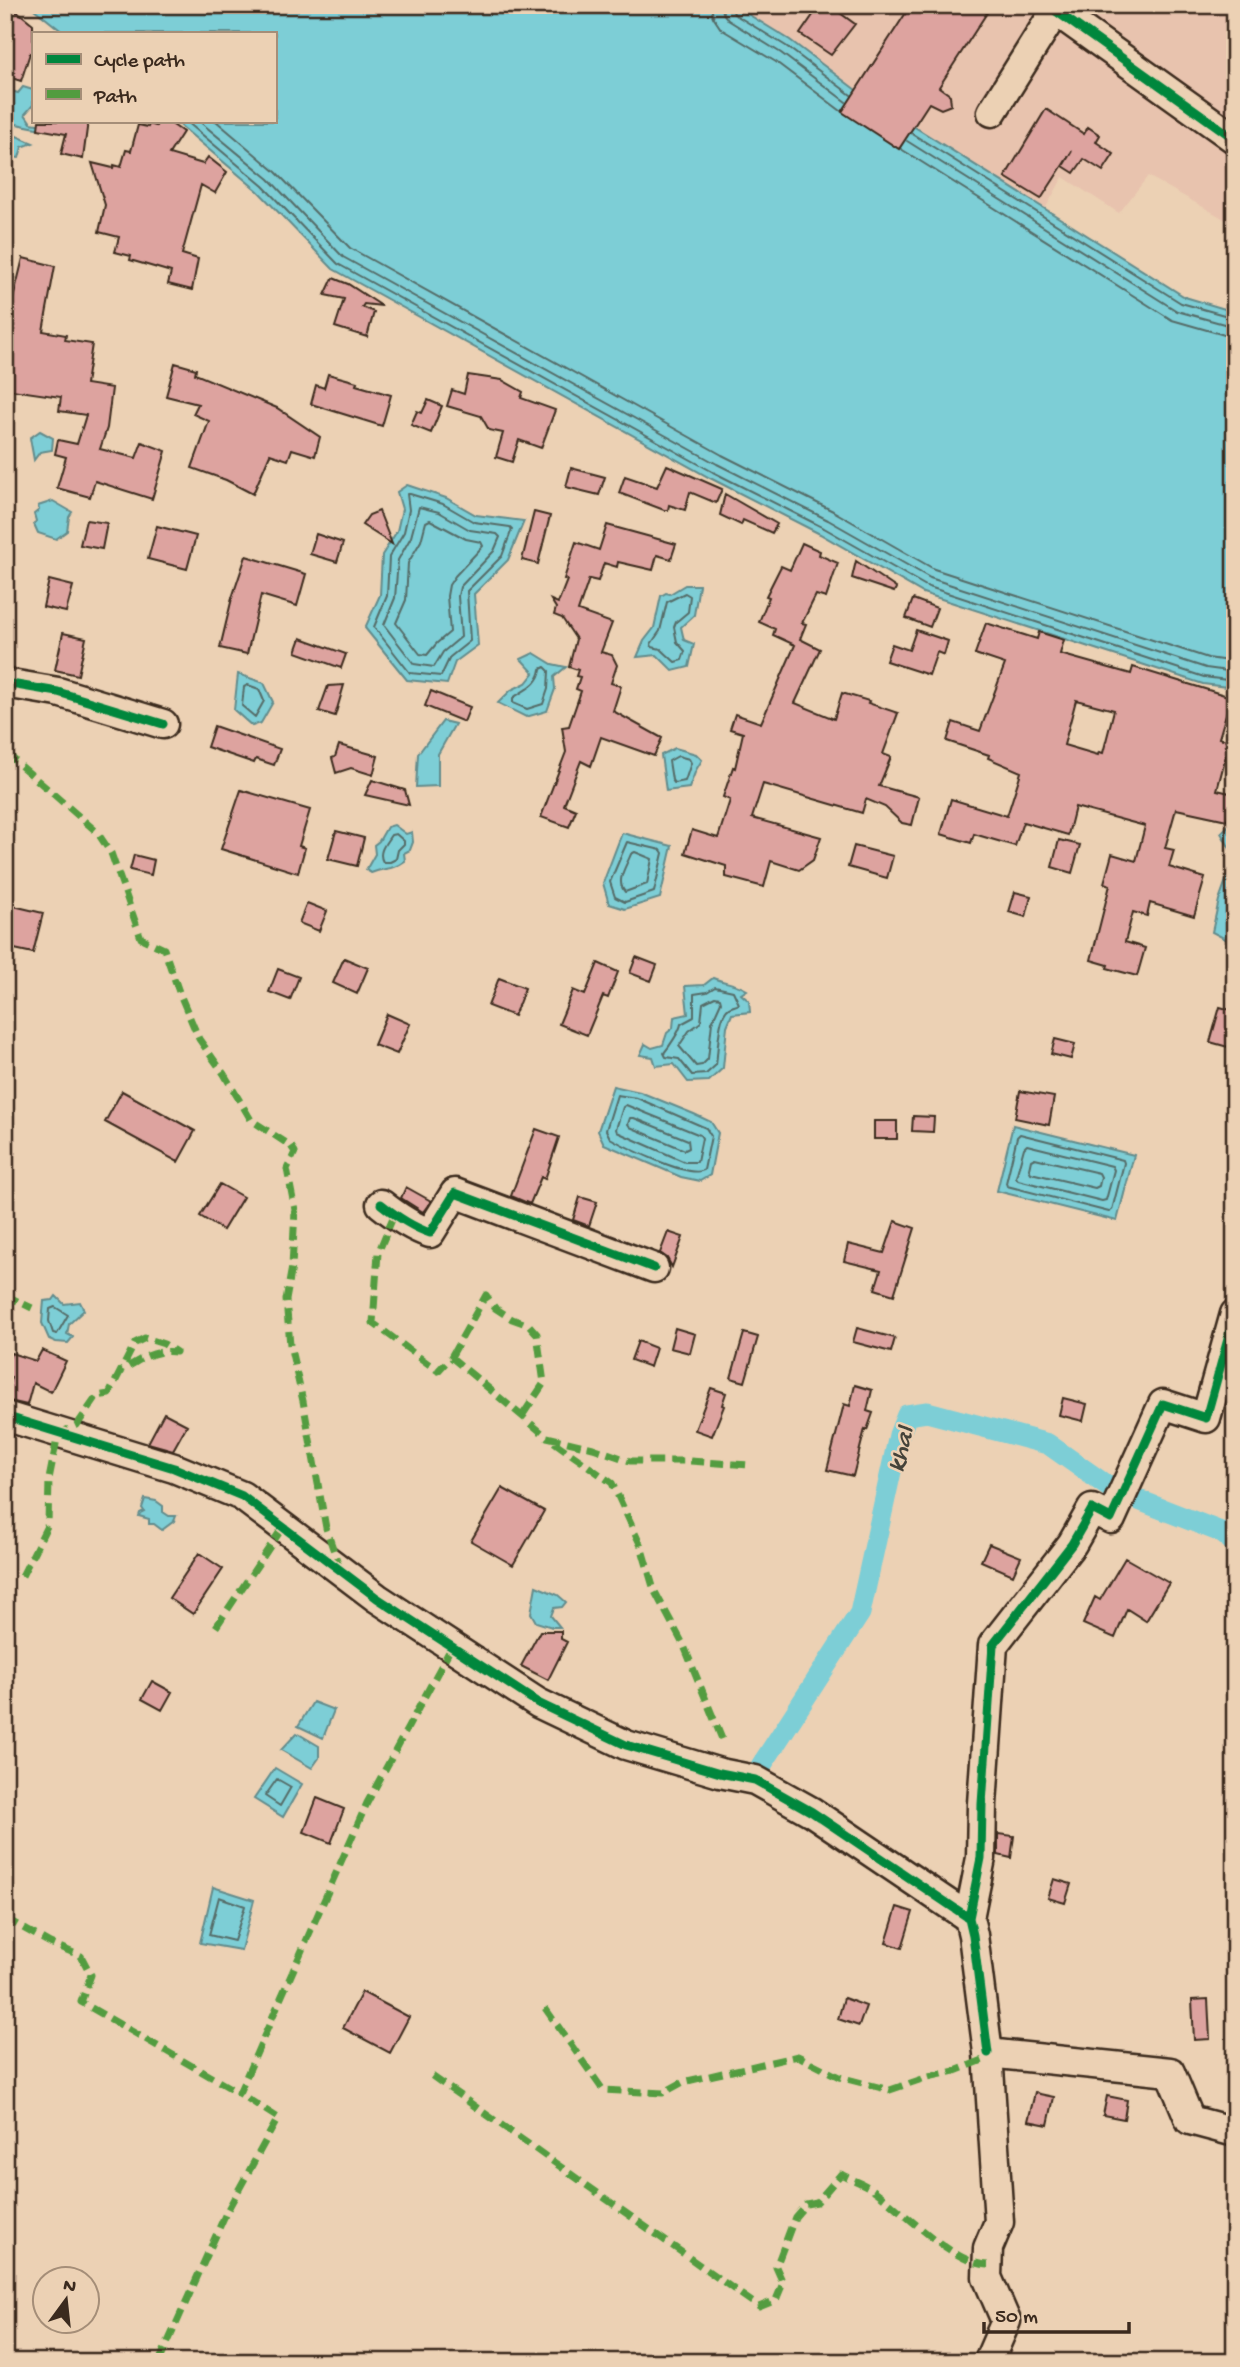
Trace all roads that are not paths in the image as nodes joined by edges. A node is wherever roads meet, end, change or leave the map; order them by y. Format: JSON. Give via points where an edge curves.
{"nodes":[{"id":1,"x":1058,"y":8,"type":"edge"},
{"id":2,"x":992,"y":112,"type":"dead end"},
{"id":3,"x":1235,"y":139,"type":"edge"},
{"id":4,"x":5,"y":683,"type":"edge"},
{"id":5,"x":163,"y":723,"type":"dead end"},
{"id":6,"x":381,"y":1204,"type":"dead end"},
{"id":7,"x":654,"y":1268,"type":"dead end"},
{"id":8,"x":1235,"y":1314,"type":"edge"},
{"id":9,"x":5,"y":1416,"type":"edge"},
{"id":10,"x":969,"y":1918,"type":"junction"},
{"id":11,"x":988,"y":2053,"type":"junction"},
{"id":12,"x":1235,"y":2132,"type":"edge"},
{"id":13,"x":990,"y":2358,"type":"dead end"}],
"edges":[{"from":1,"to":2,"type":"street"},
{"from":1,"to":3,"type":"street"},
{"from":4,"to":5,"type":"street","via":[[58,692]]},
{"from":6,"to":7,"type":"street","via":[[430,1233],[455,1193]]},
{"from":8,"to":10,"type":"street","via":[[1206,1418],[1163,1405],[1111,1519],[1092,1509],[1072,1544],[993,1645],[981,1858]]},
{"from":9,"to":10,"type":"street","via":[[174,1468],[242,1496],[377,1598],[538,1703],[626,1745],[755,1780],[812,1811]]},
{"from":10,"to":11,"type":"street"},
{"from":11,"to":12,"type":"street","via":[[1170,2072],[1190,2120]]},
{"from":11,"to":13,"type":"street","via":[[999,2222],[988,2248],[987,2277],[1006,2322]]}]}
